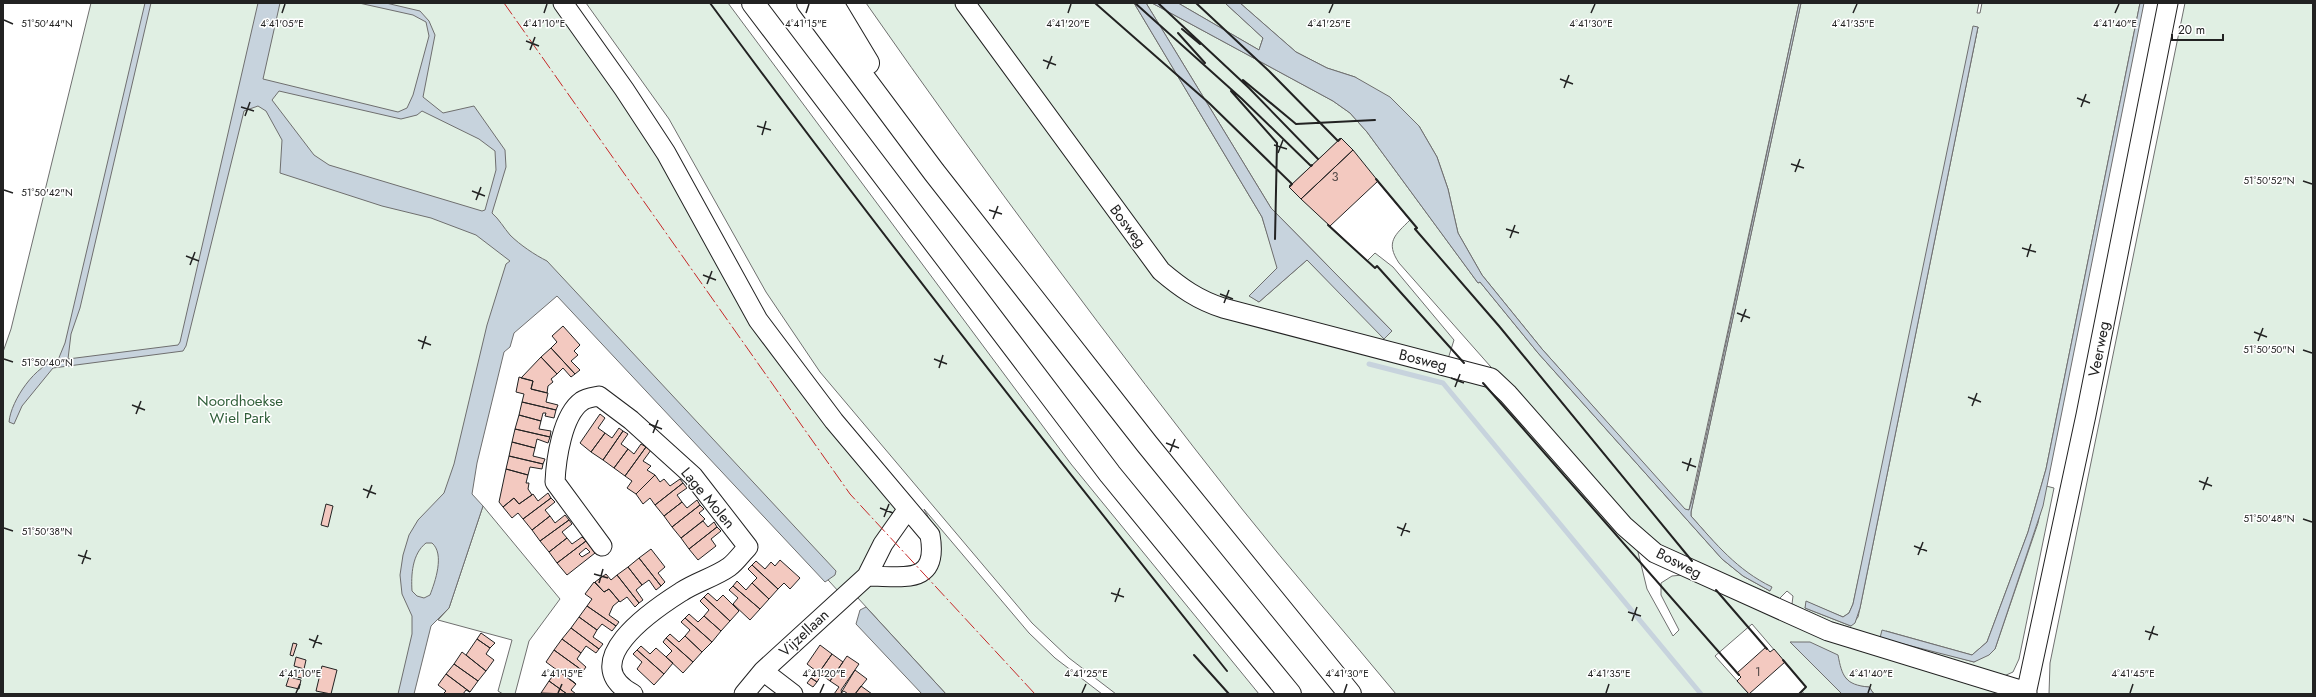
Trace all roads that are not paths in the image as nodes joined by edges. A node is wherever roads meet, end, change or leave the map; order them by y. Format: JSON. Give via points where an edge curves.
{"nodes":[{"id":1,"x":563,"y":3,"type":"edge"},
{"id":2,"x":753,"y":3,"type":"edge"},
{"id":3,"x":808,"y":3,"type":"edge"},
{"id":4,"x":832,"y":3,"type":"edge"},
{"id":5,"x":965,"y":3,"type":"edge"},
{"id":6,"x":2168,"y":3,"type":"edge"},
{"id":7,"x":934,"y":172,"type":"junction"},
{"id":8,"x":907,"y":510,"type":"junction"},
{"id":9,"x":602,"y":546,"type":"dead end"},
{"id":10,"x":867,"y":576,"type":"junction"},
{"id":11,"x":763,"y":671,"type":"junction"},
{"id":12,"x":625,"y":692,"type":"edge"},
{"id":13,"x":2026,"y":693,"type":"edge"},
{"id":14,"x":744,"y":694,"type":"edge"},
{"id":15,"x":793,"y":694,"type":"edge"},
{"id":16,"x":1290,"y":694,"type":"edge"},
{"id":17,"x":1350,"y":694,"type":"edge"}],
"edges":[{"from":1,"to":8,"type":"street","via":[[666,153],[758,320],[834,421]]},
{"from":2,"to":16,"type":"highway","via":[[1110,474]]},
{"from":3,"to":7,"type":"highway"},
{"from":4,"to":7,"type":"highway"},
{"from":5,"to":13,"type":"street","name":"Bosweg","via":[[1161,271],[1179,287],[1201,301],[1223,308],[1492,378],[1624,526],[1655,553],[1828,631]]},
{"from":6,"to":13,"type":"street","name":"Veerweg","via":[[2086,415]]},
{"from":7,"to":17,"type":"highway","via":[[1147,444]]},
{"from":8,"to":10,"type":"street","name":"Vijzellaan","via":[[883,544]]},
{"from":8,"to":10,"type":"street","via":[[930,535],[933,552],[926,571],[916,576]]},
{"from":9,"to":12,"type":"street","name":"Lage Molen","via":[[555,482],[557,455],[570,414],[582,401],[599,396],[631,420],[693,476],[748,546],[730,566],[681,592],[633,628],[613,654],[611,670]]},
{"from":10,"to":11,"type":"street","name":"Vijzellaan"},
{"from":11,"to":14,"type":"street","name":"Vijzellaan"},
{"from":11,"to":15,"type":"street"}]}
